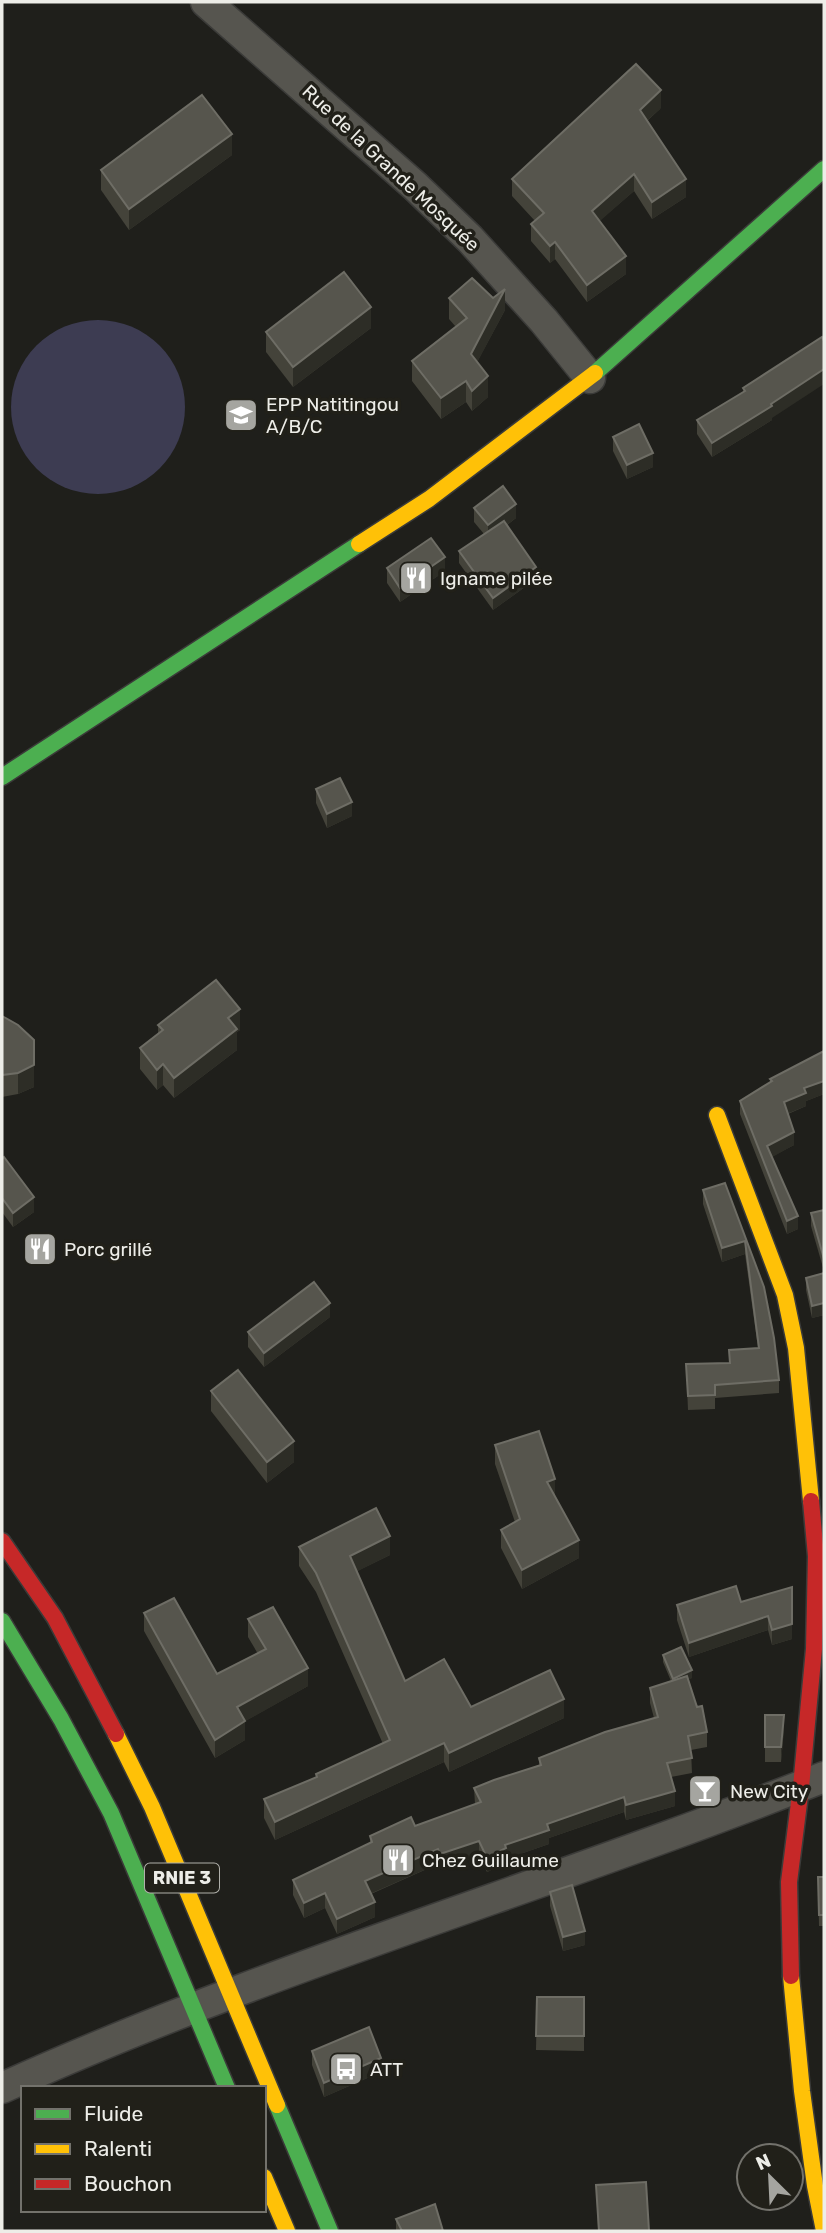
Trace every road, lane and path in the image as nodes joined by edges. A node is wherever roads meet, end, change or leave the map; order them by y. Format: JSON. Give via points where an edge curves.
{"nodes":[{"id":1,"x":206,"y":2,"type":"edge"},
{"id":2,"x":824,"y":169,"type":"edge"},
{"id":3,"x":590,"y":378,"type":"junction"},
{"id":4,"x":2,"y":777,"type":"edge"},
{"id":5,"x":717,"y":1115,"type":"dead end"},
{"id":6,"x":2,"y":1541,"type":"edge"},
{"id":7,"x":2,"y":1621,"type":"edge"},
{"id":8,"x":813,"y":1782,"type":"edge"},
{"id":9,"x":231,"y":1992,"type":"junction"},
{"id":10,"x":192,"y":2006,"type":"junction"},
{"id":11,"x":226,"y":2086,"type":"edge"},
{"id":12,"x":2,"y":2088,"type":"edge"},
{"id":13,"x":266,"y":2182,"type":"edge"},
{"id":14,"x":287,"y":2231,"type":"edge"},
{"id":15,"x":330,"y":2231,"type":"edge"},
{"id":16,"x":824,"y":2231,"type":"edge"}],
"edges":[{"from":1,"to":3,"type":"street","name":"Rue de la Grande Mosquée","via":[[470,239]]},
{"from":2,"to":3,"type":"main road"},
{"from":3,"to":4,"type":"main road","via":[[429,499]]},
{"from":5,"to":8,"type":"main road","via":[[785,1295],[796,1348],[816,1556]]},
{"from":6,"to":9,"type":"main road","number":"RNIE 3","via":[[55,1618],[94,1688],[152,1807]]},
{"from":7,"to":10,"type":"main road","number":"RNIE 3","via":[[111,1813]]},
{"from":8,"to":9,"type":"street"},
{"from":8,"to":16,"type":"main road","via":[[789,1882],[791,1981]]},
{"from":9,"to":10,"type":"street"},
{"from":9,"to":15,"type":"main road","number":"RNIE 3"},
{"from":10,"to":11,"type":"main road","number":"RNIE 3"},
{"from":10,"to":12,"type":"street"},
{"from":13,"to":14,"type":"main road"}]}
